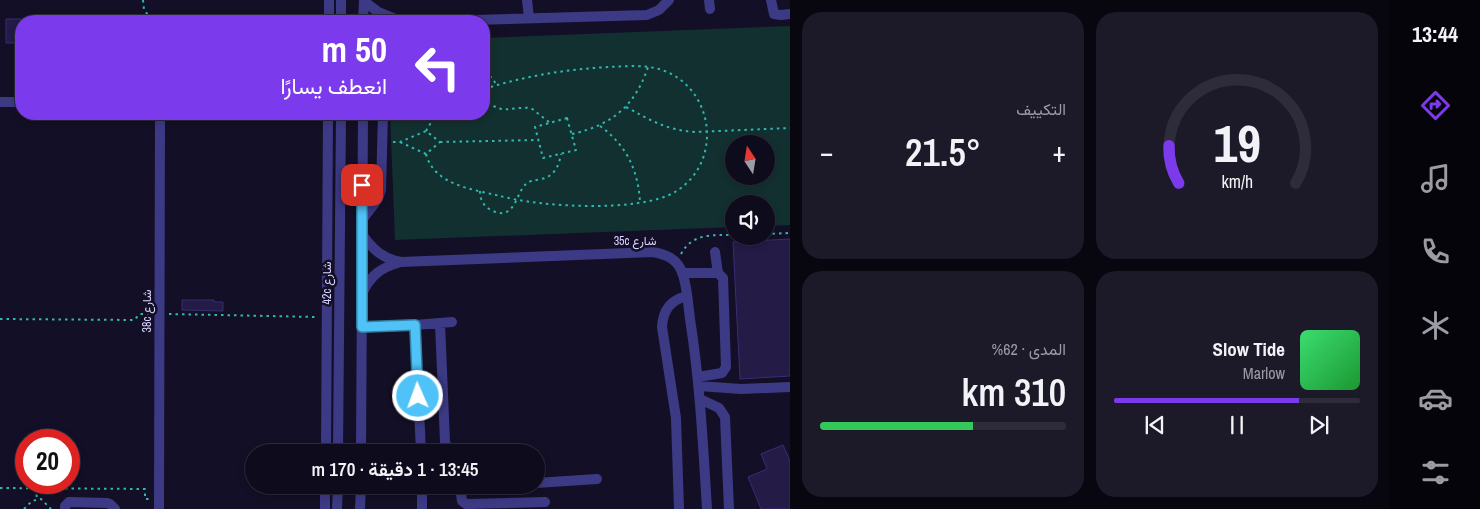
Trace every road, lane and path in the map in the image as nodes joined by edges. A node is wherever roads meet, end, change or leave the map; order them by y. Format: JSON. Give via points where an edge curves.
{"nodes":[{"id":1,"x":143,"y":0,"type":"edge"},
{"id":2,"x":329,"y":0,"type":"edge"},
{"id":3,"x":341,"y":0,"type":"edge"},
{"id":4,"x":364,"y":0,"type":"edge"},
{"id":5,"x":527,"y":0,"type":"edge"},
{"id":6,"x":669,"y":0,"type":"edge"},
{"id":7,"x":772,"y":0,"type":"edge"},
{"id":8,"x":790,"y":14,"type":"edge"},
{"id":9,"x":148,"y":15,"type":"edge"},
{"id":10,"x":329,"y":15,"type":"edge"},
{"id":11,"x":341,"y":15,"type":"edge"},
{"id":12,"x":363,"y":15,"type":"edge"},
{"id":13,"x":385,"y":15,"type":"edge"},
{"id":14,"x":530,"y":18,"type":"junction"},
{"id":15,"x":490,"y":19,"type":"edge"},
{"id":16,"x":648,"y":67,"type":"junction"},
{"id":17,"x":490,"y":76,"type":"edge"},
{"id":18,"x":497,"y":85,"type":"junction"},
{"id":19,"x":490,"y":87,"type":"edge"},
{"id":20,"x":0,"y":102,"type":"edge"},
{"id":21,"x":15,"y":102,"type":"edge"},
{"id":22,"x":490,"y":104,"type":"edge"},
{"id":23,"x":626,"y":107,"type":"junction"},
{"id":24,"x":160,"y":120,"type":"edge"},
{"id":25,"x":328,"y":120,"type":"edge"},
{"id":26,"x":340,"y":120,"type":"edge"},
{"id":27,"x":363,"y":120,"type":"edge"},
{"id":28,"x":383,"y":120,"type":"edge"},
{"id":29,"x":432,"y":120,"type":"edge"},
{"id":30,"x":550,"y":122,"type":"junction"},
{"id":31,"x":600,"y":126,"type":"junction"},
{"id":32,"x":790,"y":128,"type":"edge"},
{"id":33,"x":426,"y":130,"type":"junction"},
{"id":34,"x":708,"y":131,"type":"junction"},
{"id":35,"x":572,"y":134,"type":"junction"},
{"id":36,"x":538,"y":140,"type":"junction"},
{"id":37,"x":440,"y":142,"type":"junction"},
{"id":38,"x":426,"y":154,"type":"junction"},
{"id":39,"x":561,"y":154,"type":"junction"},
{"id":40,"x":480,"y":191,"type":"junction"},
{"id":41,"x":517,"y":201,"type":"junction"},
{"id":42,"x":640,"y":202,"type":"junction"},
{"id":43,"x":362,"y":220,"type":"junction"},
{"id":44,"x":790,"y":233,"type":"edge"},
{"id":45,"x":362,"y":234,"type":"junction"},
{"id":46,"x":775,"y":234,"type":"edge"},
{"id":47,"x":725,"y":235,"type":"edge"},
{"id":48,"x":715,"y":252,"type":"dead end"},
{"id":49,"x":402,"y":262,"type":"junction"},
{"id":50,"x":677,"y":263,"type":"junction"},
{"id":51,"x":682,"y":273,"type":"junction"},
{"id":52,"x":718,"y":273,"type":"junction"},
{"id":53,"x":362,"y":294,"type":"junction"},
{"id":54,"x":686,"y":296,"type":"junction"},
{"id":55,"x":452,"y":322,"type":"dead end"},
{"id":56,"x":440,"y":323,"type":"junction"},
{"id":57,"x":415,"y":325,"type":"junction"},
{"id":58,"x":362,"y":327,"type":"junction"},
{"id":59,"x":698,"y":381,"type":"junction"},
{"id":60,"x":790,"y":387,"type":"edge"},
{"id":61,"x":700,"y":399,"type":"junction"},
{"id":62,"x":326,"y":444,"type":"edge"},
{"id":63,"x":338,"y":444,"type":"edge"},
{"id":64,"x":361,"y":444,"type":"edge"},
{"id":65,"x":420,"y":444,"type":"edge"},
{"id":66,"x":446,"y":444,"type":"edge"},
{"id":67,"x":597,"y":478,"type":"dead end"},
{"id":68,"x":545,"y":481,"type":"edge"},
{"id":69,"x":0,"y":488,"type":"edge"},
{"id":70,"x":15,"y":488,"type":"edge"},
{"id":71,"x":80,"y":488,"type":"edge"},
{"id":72,"x":36,"y":494,"type":"edge"},
{"id":73,"x":325,"y":494,"type":"edge"},
{"id":74,"x":338,"y":494,"type":"edge"},
{"id":75,"x":361,"y":494,"type":"edge"},
{"id":76,"x":422,"y":494,"type":"edge"},
{"id":77,"x":461,"y":494,"type":"edge"},
{"id":78,"x":37,"y":500,"type":"junction"},
{"id":79,"x":545,"y":502,"type":"dead end"},
{"id":80,"x":159,"y":504,"type":"edge"},
{"id":81,"x":24,"y":509,"type":"edge"},
{"id":82,"x":51,"y":509,"type":"edge"},
{"id":83,"x":65,"y":509,"type":"edge"},
{"id":84,"x":115,"y":509,"type":"edge"},
{"id":85,"x":325,"y":509,"type":"edge"},
{"id":86,"x":337,"y":509,"type":"edge"},
{"id":87,"x":360,"y":509,"type":"edge"},
{"id":88,"x":422,"y":509,"type":"edge"},
{"id":89,"x":679,"y":509,"type":"edge"},
{"id":90,"x":707,"y":509,"type":"edge"},
{"id":91,"x":729,"y":509,"type":"edge"}],
"edges":[{"from":1,"to":9,"type":"path"},
{"from":2,"to":10,"type":"street"},
{"from":3,"to":11,"type":"street"},
{"from":4,"to":12,"type":"street"},
{"from":4,"to":13,"type":"street"},
{"from":5,"to":14,"type":"street"},
{"from":6,"to":14,"type":"street","via":[[659,10],[647,14]]},
{"from":7,"to":8,"type":"street","via":[[774,14]]},
{"from":14,"to":15,"type":"street"},
{"from":16,"to":18,"type":"path","via":[[573,69]]},
{"from":16,"to":23,"type":"path","via":[[636,95]]},
{"from":16,"to":34,"type":"path","via":[[671,74],[690,88],[703,108]]},
{"from":17,"to":18,"type":"path"},
{"from":18,"to":19,"type":"path"},
{"from":20,"to":21,"type":"street"},
{"from":22,"to":30,"type":"path","via":[[498,109],[535,110]]},
{"from":23,"to":31,"type":"path"},
{"from":23,"to":34,"type":"path","via":[[670,128]]},
{"from":24,"to":80,"type":"street","name":"38c شارع"},
{"from":25,"to":62,"type":"street"},
{"from":26,"to":63,"type":"street","name":"42c شارع"},
{"from":27,"to":43,"type":"street"},
{"from":28,"to":43,"type":"street","via":[[381,190]]},
{"from":29,"to":33,"type":"path"},
{"from":30,"to":35,"type":"path","via":[[567,118]]},
{"from":30,"to":36,"type":"path","via":[[535,127]]},
{"from":31,"to":35,"type":"path"},
{"from":31,"to":42,"type":"path","via":[[622,146],[630,159],[636,173]]},
{"from":32,"to":34,"type":"path"},
{"from":33,"to":37,"type":"path"},
{"from":33,"to":38,"type":"path","via":[[400,142]]},
{"from":34,"to":42,"type":"path","via":[[706,149],[690,180],[660,199]]},
{"from":35,"to":39,"type":"path","via":[[576,150]]},
{"from":36,"to":37,"type":"path"},
{"from":36,"to":39,"type":"path","via":[[543,158]]},
{"from":37,"to":38,"type":"path"},
{"from":38,"to":40,"type":"path","via":[[431,167],[441,177]]},
{"from":39,"to":41,"type":"path","via":[[553,172],[547,178],[525,185]]},
{"from":40,"to":41,"type":"path"},
{"from":40,"to":41,"type":"path","via":[[485,206],[494,212],[505,212]]},
{"from":41,"to":42,"type":"path","via":[[577,206]]},
{"from":43,"to":45,"type":"street"},
{"from":44,"to":46,"type":"path"},
{"from":45,"to":49,"type":"street","name":"35c شارع","via":[[383,256]]},
{"from":45,"to":53,"type":"street"},
{"from":47,"to":50,"type":"path","via":[[694,239],[685,246]]},
{"from":48,"to":52,"type":"street"},
{"from":49,"to":50,"type":"street","name":"35c شارع","via":[[653,252],[666,255]]},
{"from":49,"to":53,"type":"street","name":"35c شارع","via":[[377,272]]},
{"from":50,"to":51,"type":"street"},
{"from":51,"to":52,"type":"street"},
{"from":51,"to":54,"type":"street"},
{"from":52,"to":59,"type":"street","via":[[723,281],[726,367],[722,373]]},
{"from":53,"to":58,"type":"street"},
{"from":54,"to":59,"type":"street"},
{"from":54,"to":89,"type":"street","via":[[671,303],[662,327],[676,418]]},
{"from":55,"to":56,"type":"street"},
{"from":56,"to":57,"type":"street"},
{"from":56,"to":66,"type":"street"},
{"from":57,"to":58,"type":"street"},
{"from":57,"to":65,"type":"street"},
{"from":58,"to":64,"type":"street"},
{"from":59,"to":60,"type":"street","via":[[741,389]]},
{"from":59,"to":61,"type":"street"},
{"from":61,"to":90,"type":"street"},
{"from":61,"to":91,"type":"street","via":[[719,408],[725,417]]},
{"from":67,"to":68,"type":"street"},
{"from":69,"to":70,"type":"path"},
{"from":71,"to":80,"type":"path","via":[[145,489],[145,499]]},
{"from":72,"to":78,"type":"path"},
{"from":73,"to":85,"type":"street"},
{"from":74,"to":86,"type":"street"},
{"from":75,"to":87,"type":"street"},
{"from":76,"to":88,"type":"street"},
{"from":77,"to":79,"type":"street","via":[[466,504]]},
{"from":78,"to":81,"type":"path"},
{"from":78,"to":82,"type":"path","via":[[41,499]]},
{"from":83,"to":84,"type":"street","via":[[68,502],[107,503]]}]}
